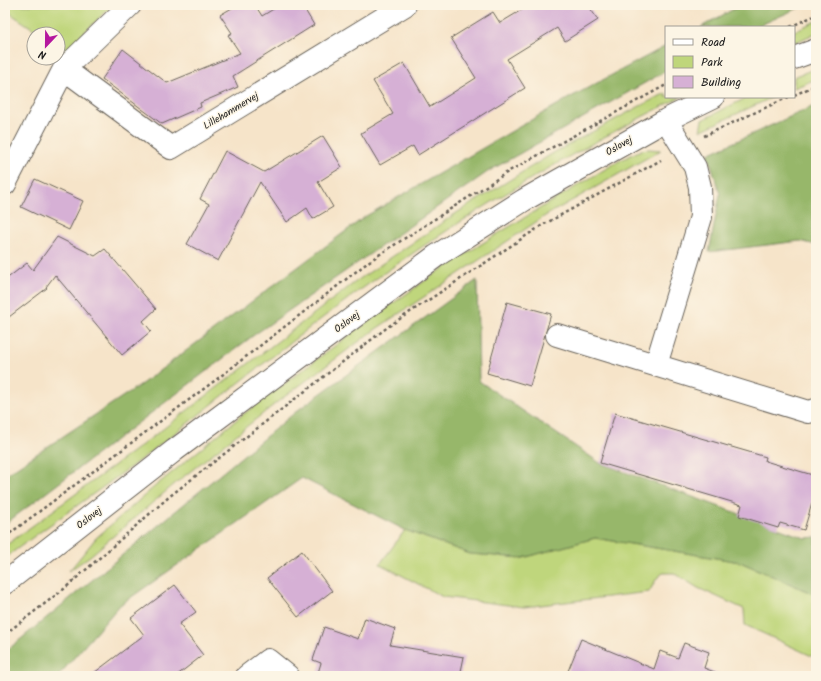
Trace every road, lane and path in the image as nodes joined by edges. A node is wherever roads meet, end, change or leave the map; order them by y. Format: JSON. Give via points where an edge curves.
{"nodes":[{"id":1,"x":130,"y":5,"type":"edge"},
{"id":2,"x":405,"y":5,"type":"edge"},
{"id":3,"x":816,"y":15,"type":"edge"},
{"id":4,"x":792,"y":26,"type":"edge"},
{"id":5,"x":816,"y":50,"type":"edge"},
{"id":6,"x":795,"y":58,"type":"edge"},
{"id":7,"x":64,"y":69,"type":"junction"},
{"id":8,"x":816,"y":85,"type":"edge"},
{"id":9,"x":665,"y":86,"type":"edge"},
{"id":10,"x":795,"y":95,"type":"edge"},
{"id":11,"x":711,"y":98,"type":"edge"},
{"id":12,"x":787,"y":98,"type":"edge"},
{"id":13,"x":666,"y":120,"type":"junction"},
{"id":14,"x":683,"y":148,"type":"junction"},
{"id":15,"x":5,"y":184,"type":"edge"},
{"id":16,"x":557,"y":335,"type":"dead end"},
{"id":17,"x":656,"y":366,"type":"junction"},
{"id":18,"x":816,"y":410,"type":"edge"},
{"id":19,"x":5,"y":537,"type":"edge"},
{"id":20,"x":5,"y":583,"type":"edge"},
{"id":21,"x":5,"y":634,"type":"edge"},
{"id":22,"x":247,"y":676,"type":"edge"},
{"id":23,"x":288,"y":676,"type":"edge"}],
"edges":[{"from":1,"to":7,"type":"street"},
{"from":2,"to":7,"type":"street","name":"Lillehammervej","via":[[171,148]]},
{"from":3,"to":4,"type":"path"},
{"from":5,"to":6,"type":"street"},
{"from":7,"to":15,"type":"street"},
{"from":8,"to":10,"type":"path"},
{"from":9,"to":19,"type":"path","via":[[511,170],[371,260],[211,384]]},
{"from":11,"to":13,"type":"street","name":"Oslovej"},
{"from":12,"to":14,"type":"path","via":[[715,130]]},
{"from":13,"to":14,"type":"street"},
{"from":13,"to":20,"type":"street","name":"Oslovej","via":[[524,200],[436,256],[175,450]]},
{"from":14,"to":17,"type":"street","via":[[695,167],[700,187],[701,217]]},
{"from":14,"to":21,"type":"path","via":[[541,226],[390,326],[170,496],[64,589]]},
{"from":16,"to":17,"type":"street"},
{"from":17,"to":18,"type":"street","via":[[808,412]]},
{"from":22,"to":23,"type":"street","via":[[268,660]]}]}
